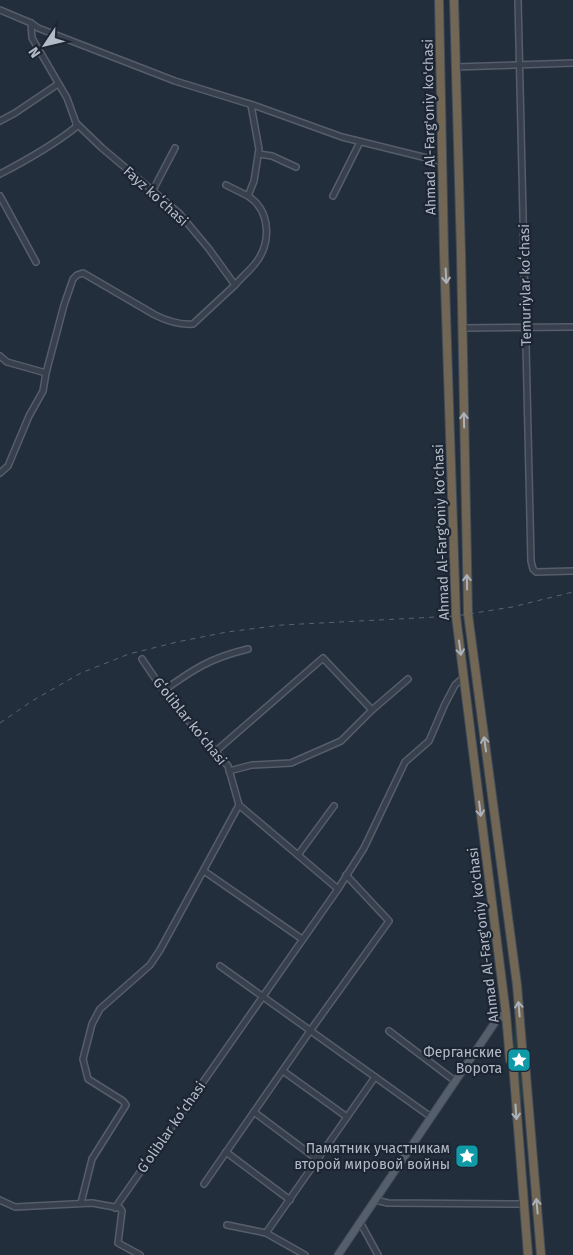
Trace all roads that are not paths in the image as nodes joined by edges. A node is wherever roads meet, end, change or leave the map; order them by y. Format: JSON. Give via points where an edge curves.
{"nodes":[{"id":1,"x":439,"y":0,"type":"edge"},
{"id":2,"x":454,"y":0,"type":"edge"},
{"id":3,"x":518,"y":0,"type":"edge"},
{"id":4,"x":0,"y":10,"type":"edge"},
{"id":5,"x":32,"y":23,"type":"junction"},
{"id":6,"x":573,"y":63,"type":"edge"},
{"id":7,"x":520,"y":64,"type":"junction"},
{"id":8,"x":455,"y":67,"type":"junction"},
{"id":9,"x":58,"y":84,"type":"junction"},
{"id":10,"x":251,"y":105,"type":"junction"},
{"id":11,"x":0,"y":121,"type":"edge"},
{"id":12,"x":76,"y":123,"type":"junction"},
{"id":13,"x":360,"y":142,"type":"junction"},
{"id":14,"x":175,"y":148,"type":"dead end"},
{"id":15,"x":259,"y":154,"type":"junction"},
{"id":16,"x":443,"y":162,"type":"junction"},
{"id":17,"x":296,"y":167,"type":"dead end"},
{"id":18,"x":0,"y":174,"type":"edge"},
{"id":19,"x":226,"y":186,"type":"dead end"},
{"id":20,"x":153,"y":190,"type":"junction"},
{"id":21,"x":0,"y":196,"type":"edge"},
{"id":22,"x":248,"y":196,"type":"junction"},
{"id":23,"x":333,"y":196,"type":"dead end"},
{"id":24,"x":444,"y":253,"type":"junction"},
{"id":25,"x":461,"y":253,"type":"junction"},
{"id":26,"x":36,"y":262,"type":"dead end"},
{"id":27,"x":235,"y":285,"type":"junction"},
{"id":28,"x":573,"y":327,"type":"edge"},
{"id":29,"x":462,"y":328,"type":"junction"},
{"id":30,"x":526,"y":328,"type":"junction"},
{"id":31,"x":0,"y":356,"type":"edge"},
{"id":32,"x":46,"y":373,"type":"junction"},
{"id":33,"x":0,"y":473,"type":"edge"},
{"id":34,"x":573,"y":571,"type":"edge"},
{"id":35,"x":248,"y":649,"type":"dead end"},
{"id":36,"x":142,"y":659,"type":"dead end"},
{"id":37,"x":464,"y":677,"type":"junction"},
{"id":38,"x":408,"y":679,"type":"dead end"},
{"id":39,"x":163,"y":691,"type":"junction"},
{"id":40,"x":372,"y":710,"type":"junction"},
{"id":41,"x":216,"y":751,"type":"junction"},
{"id":42,"x":229,"y":771,"type":"junction"},
{"id":43,"x":240,"y":805,"type":"junction"},
{"id":44,"x":334,"y":806,"type":"dead end"},
{"id":45,"x":500,"y":852,"type":"junction"},
{"id":46,"x":298,"y":855,"type":"junction"},
{"id":47,"x":486,"y":855,"type":"junction"},
{"id":48,"x":204,"y":871,"type":"junction"},
{"id":49,"x":346,"y":875,"type":"junction"},
{"id":50,"x":338,"y":889,"type":"junction"},
{"id":51,"x":302,"y":939,"type":"junction"},
{"id":52,"x":220,"y":966,"type":"dead end"},
{"id":53,"x":261,"y":997,"type":"junction"},
{"id":54,"x":506,"y":1014,"type":"junction"},
{"id":55,"x":310,"y":1031,"type":"junction"},
{"id":56,"x":388,"y":1031,"type":"dead end"},
{"id":57,"x":282,"y":1071,"type":"junction"},
{"id":58,"x":375,"y":1077,"type":"junction"},
{"id":59,"x":455,"y":1082,"type":"junction"},
{"id":60,"x":254,"y":1112,"type":"junction"},
{"id":61,"x":347,"y":1117,"type":"junction"},
{"id":62,"x":431,"y":1117,"type":"junction"},
{"id":63,"x":226,"y":1152,"type":"junction"},
{"id":64,"x":318,"y":1160,"type":"junction"},
{"id":65,"x":204,"y":1184,"type":"dead end"},
{"id":66,"x":0,"y":1200,"type":"edge"},
{"id":67,"x":290,"y":1200,"type":"junction"},
{"id":68,"x":375,"y":1200,"type":"junction"},
{"id":69,"x":81,"y":1203,"type":"junction"},
{"id":70,"x":524,"y":1204,"type":"junction"},
{"id":71,"x":115,"y":1208,"type":"junction"},
{"id":72,"x":360,"y":1222,"type":"junction"},
{"id":73,"x":227,"y":1224,"type":"dead end"},
{"id":74,"x":266,"y":1233,"type":"junction"},
{"id":75,"x":140,"y":1255,"type":"edge"},
{"id":76,"x":305,"y":1255,"type":"edge"},
{"id":77,"x":338,"y":1255,"type":"edge"},
{"id":78,"x":378,"y":1255,"type":"edge"},
{"id":79,"x":528,"y":1255,"type":"edge"},
{"id":80,"x":541,"y":1255,"type":"edge"}],
"edges":[{"from":1,"to":16,"type":"highway","name":"Ahmad Al-Farg'oniy ko'chasi"},
{"from":2,"to":8,"type":"highway","name":"Ahmad Al-Farg'oniy ko'chasi"},
{"from":3,"to":7,"type":"street","name":"Temuriylar koʻchasi"},
{"from":4,"to":5,"type":"street"},
{"from":5,"to":9,"type":"street","name":"Fayz koʻchasi","via":[[32,38]]},
{"from":5,"to":10,"type":"street","via":[[128,64]]},
{"from":6,"to":7,"type":"street"},
{"from":7,"to":8,"type":"street"},
{"from":7,"to":30,"type":"street","name":"Temuriylar koʻchasi"},
{"from":8,"to":25,"type":"highway","name":"Ahmad Al-Farg'oniy ko'chasi"},
{"from":9,"to":11,"type":"street"},
{"from":9,"to":12,"type":"street","name":"Fayz koʻchasi"},
{"from":10,"to":13,"type":"street"},
{"from":10,"to":15,"type":"street"},
{"from":12,"to":18,"type":"street","via":[[76,127],[58,141]]},
{"from":12,"to":20,"type":"street","name":"Fayz koʻchasi"},
{"from":13,"to":16,"type":"street"},
{"from":13,"to":23,"type":"street"},
{"from":14,"to":20,"type":"street"},
{"from":15,"to":17,"type":"street"},
{"from":15,"to":22,"type":"street"},
{"from":16,"to":24,"type":"highway","name":"Ahmad Al-Farg'oniy ko'chasi"},
{"from":19,"to":22,"type":"street"},
{"from":20,"to":27,"type":"street","name":"Fayz koʻchasi","via":[[194,230]]},
{"from":21,"to":26,"type":"street"},
{"from":22,"to":27,"type":"street","via":[[264,213],[267,240],[256,264]]},
{"from":24,"to":25,"type":"highway"},
{"from":24,"to":37,"type":"highway","name":"Ahmad Al-Farg'oniy ko'chasi","one_way":true,"via":[[456,616]]},
{"from":25,"to":29,"type":"highway","name":"Ahmad Al-Farg'oniy ko'chasi"},
{"from":27,"to":32,"type":"street","via":[[193,324],[184,325],[154,316],[83,273],[76,275],[64,305]]},
{"from":28,"to":30,"type":"street"},
{"from":29,"to":30,"type":"street"},
{"from":45,"to":29,"type":"highway","name":"Ahmad Al-Farg'oniy ko'chasi","one_way":true,"via":[[468,614]]},
{"from":30,"to":34,"type":"street","name":"Temuriylar koʻchasi","via":[[531,562],[536,572]]},
{"from":31,"to":32,"type":"street","via":[[7,362]]},
{"from":32,"to":33,"type":"street","via":[[43,391],[8,466]]},
{"from":35,"to":39,"type":"street","via":[[203,663]]},
{"from":36,"to":39,"type":"street","name":"Gʻoliblar koʻchasi"},
{"from":37,"to":47,"type":"highway","name":"Ahmad Al-Farg'oniy ko'chasi","one_way":true},
{"from":37,"to":49,"type":"street","name":"Gʻoliblar koʻchasi","via":[[452,691],[429,741],[405,762],[364,848]]},
{"from":38,"to":40,"type":"street"},
{"from":39,"to":41,"type":"street","name":"Gʻoliblar koʻchasi"},
{"from":40,"to":41,"type":"street","via":[[323,658]]},
{"from":40,"to":42,"type":"street","via":[[341,741],[325,749],[291,763],[252,765]]},
{"from":41,"to":42,"type":"street","name":"Gʻoliblar koʻchasi"},
{"from":42,"to":43,"type":"street","name":"Gʻoliblar koʻchasi"},
{"from":43,"to":46,"type":"street"},
{"from":43,"to":48,"type":"street"},
{"from":44,"to":46,"type":"street"},
{"from":45,"to":47,"type":"highway"},
{"from":80,"to":45,"type":"highway","name":"Ahmad Al-Farg'oniy ko'chasi","one_way":true,"via":[[517,984]]},
{"from":46,"to":50,"type":"street"},
{"from":47,"to":54,"type":"highway","name":"Ahmad Al-Farg'oniy ko'chasi"},
{"from":48,"to":51,"type":"street"},
{"from":48,"to":69,"type":"street","via":[[150,965],[100,1009],[92,1024],[83,1059],[88,1079],[126,1105],[92,1159]]},
{"from":49,"to":50,"type":"street","name":"Gʻoliblar koʻchasi"},
{"from":49,"to":55,"type":"street","via":[[389,921]]},
{"from":50,"to":51,"type":"street","name":"Gʻoliblar koʻchasi"},
{"from":51,"to":53,"type":"street","name":"Gʻoliblar koʻchasi"},
{"from":52,"to":53,"type":"street"},
{"from":53,"to":55,"type":"street"},
{"from":53,"to":71,"type":"street","name":"Gʻoliblar koʻchasi"},
{"from":54,"to":59,"type":"main road","via":[[498,1018]]},
{"from":54,"to":70,"type":"highway","name":"Ahmad Al-Farg'oniy ko'chasi","one_way":true},
{"from":55,"to":57,"type":"street"},
{"from":55,"to":58,"type":"street"},
{"from":56,"to":59,"type":"street"},
{"from":57,"to":60,"type":"street"},
{"from":57,"to":61,"type":"street"},
{"from":58,"to":61,"type":"street"},
{"from":58,"to":62,"type":"street"},
{"from":59,"to":62,"type":"main road"},
{"from":60,"to":63,"type":"street"},
{"from":60,"to":64,"type":"street"},
{"from":61,"to":64,"type":"street"},
{"from":62,"to":68,"type":"main road"},
{"from":63,"to":65,"type":"street"},
{"from":63,"to":67,"type":"street"},
{"from":64,"to":67,"type":"street"},
{"from":66,"to":69,"type":"street","via":[[15,1207]]},
{"from":67,"to":74,"type":"street"},
{"from":68,"to":70,"type":"street","via":[[388,1204]]},
{"from":68,"to":72,"type":"main road"},
{"from":69,"to":71,"type":"street"},
{"from":70,"to":79,"type":"highway","name":"Ahmad Al-Farg'oniy ko'chasi"},
{"from":71,"to":75,"type":"street","via":[[122,1211],[118,1243]]},
{"from":72,"to":77,"type":"main road"},
{"from":72,"to":78,"type":"street"},
{"from":73,"to":74,"type":"street"},
{"from":74,"to":76,"type":"street"}]}
